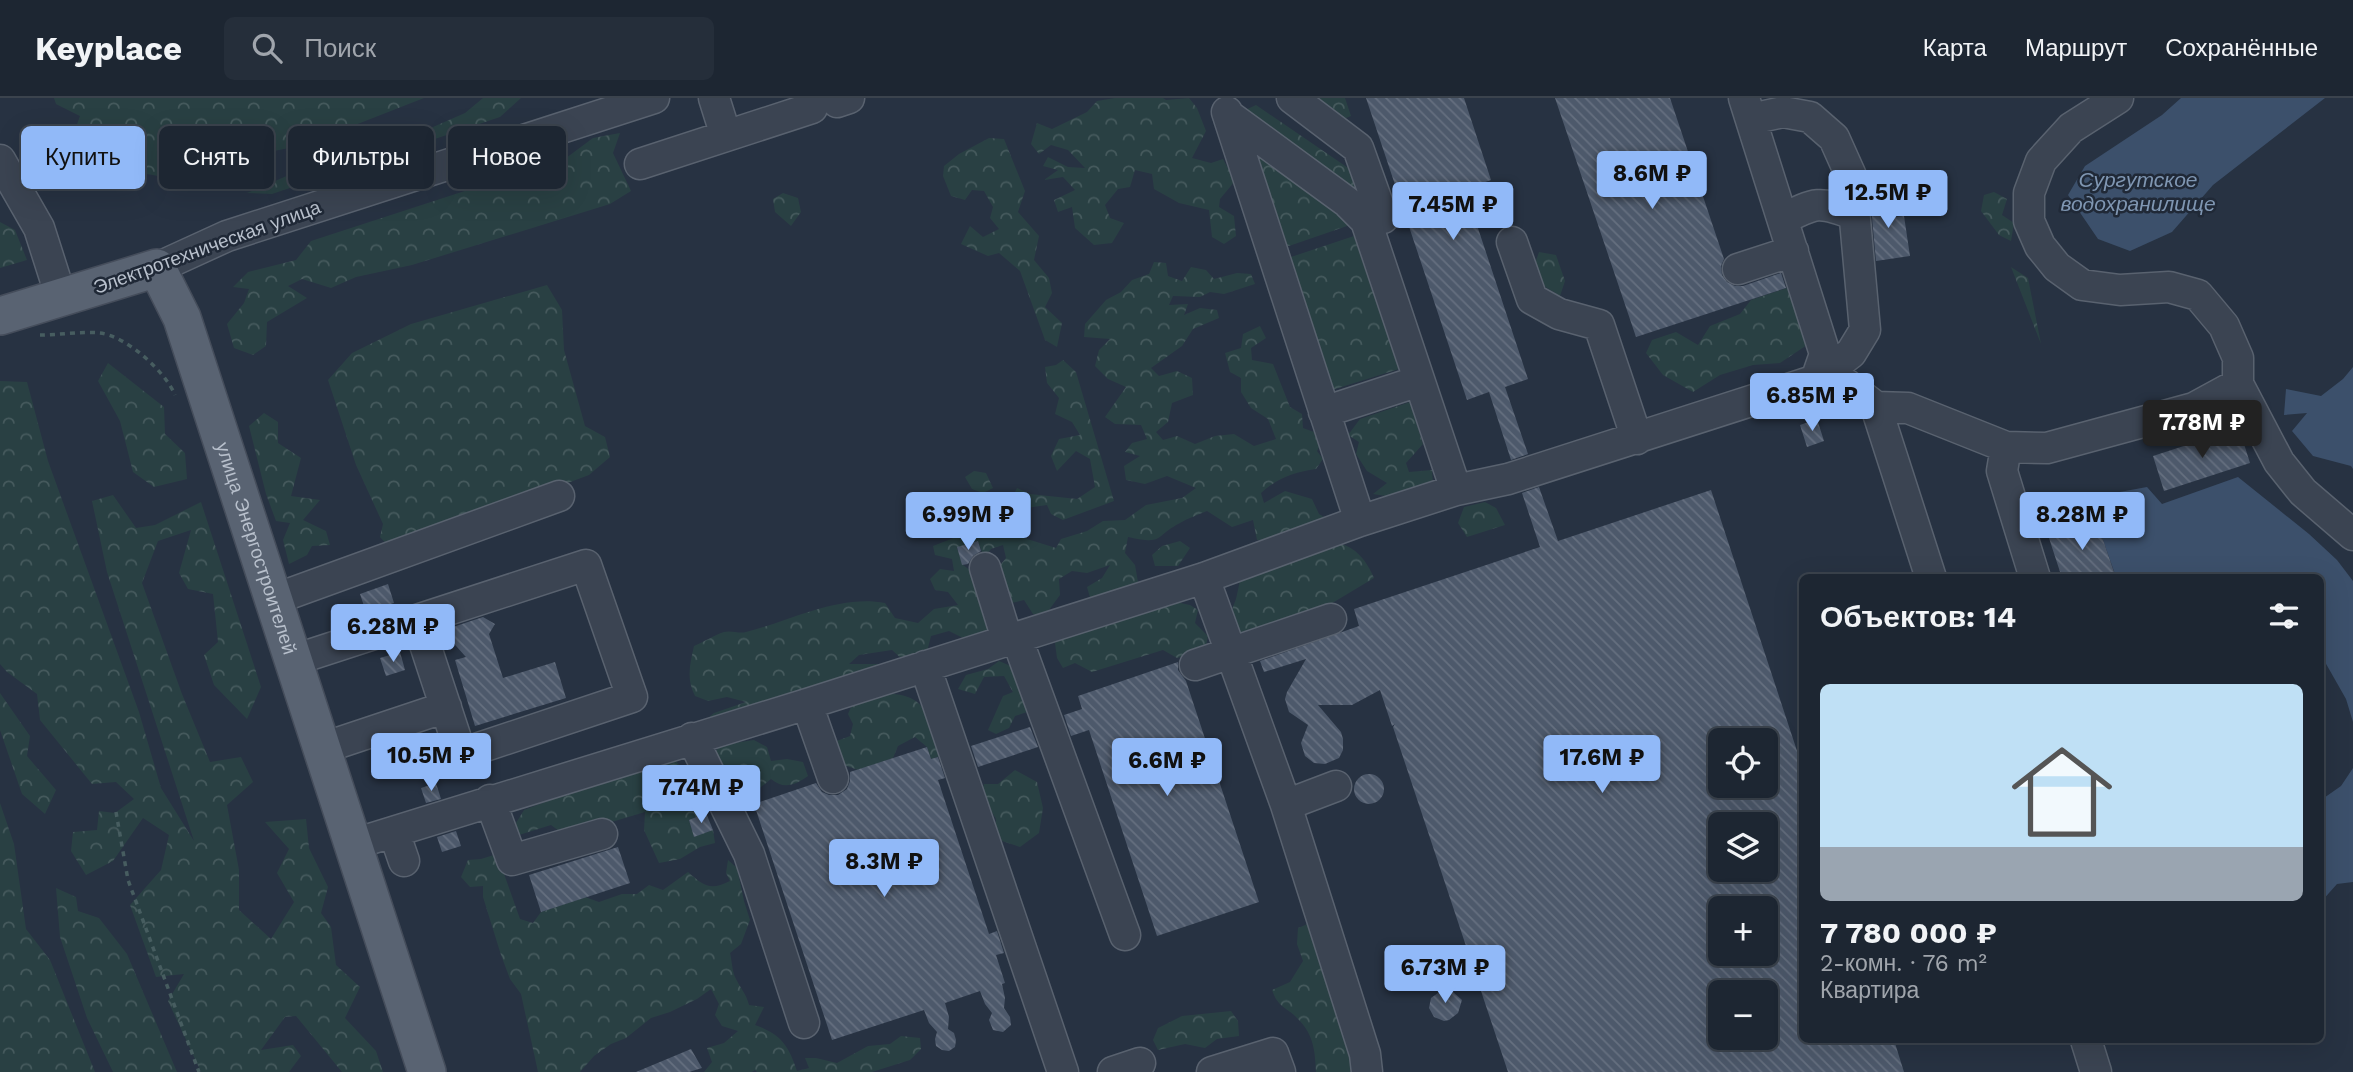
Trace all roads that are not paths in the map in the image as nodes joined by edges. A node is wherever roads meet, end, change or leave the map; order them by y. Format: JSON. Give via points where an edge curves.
{"nodes":[{"id":1,"x":654,"y":98,"type":"edge"},
{"id":2,"x":714,"y":98,"type":"edge"},
{"id":3,"x":1292,"y":98,"type":"edge"},
{"id":4,"x":2118,"y":98,"type":"edge"},
{"id":5,"x":833,"y":102,"type":"edge"},
{"id":6,"x":1784,"y":105,"type":"edge"},
{"id":7,"x":1225,"y":106,"type":"edge"},
{"id":8,"x":1747,"y":109,"type":"edge"},
{"id":9,"x":726,"y":136,"type":"junction"},
{"id":10,"x":0,"y":160,"type":"edge"},
{"id":11,"x":640,"y":164,"type":"dead end"},
{"id":12,"x":1853,"y":214,"type":"junction"},
{"id":13,"x":1783,"y":219,"type":"junction"},
{"id":14,"x":1366,"y":221,"type":"junction"},
{"id":15,"x":1512,"y":242,"type":"dead end"},
{"id":16,"x":1793,"y":251,"type":"junction"},
{"id":17,"x":158,"y":268,"type":"junction"},
{"id":18,"x":1738,"y":269,"type":"dead end"},
{"id":19,"x":61,"y":297,"type":"junction"},
{"id":20,"x":0,"y":316,"type":"edge"},
{"id":21,"x":1816,"y":380,"type":"junction"},
{"id":22,"x":1419,"y":381,"type":"junction"},
{"id":23,"x":2238,"y":384,"type":"junction"},
{"id":24,"x":1876,"y":407,"type":"junction"},
{"id":25,"x":1324,"y":412,"type":"junction"},
{"id":26,"x":1637,"y":439,"type":"junction"},
{"id":27,"x":2006,"y":447,"type":"junction"},
{"id":28,"x":1456,"y":490,"type":"junction"},
{"id":29,"x":559,"y":496,"type":"dead end"},
{"id":30,"x":1360,"y":521,"type":"junction"},
{"id":31,"x":2353,"y":535,"type":"edge"},
{"id":32,"x":985,"y":568,"type":"dead end"},
{"id":33,"x":1930,"y":574,"type":"edge"},
{"id":34,"x":2034,"y":574,"type":"edge"},
{"id":35,"x":1205,"y":578,"type":"junction"},
{"id":36,"x":275,"y":599,"type":"junction"},
{"id":37,"x":1331,"y":619,"type":"dead end"},
{"id":38,"x":417,"y":620,"type":"junction"},
{"id":39,"x":1011,"y":638,"type":"junction"},
{"id":40,"x":1232,"y":654,"type":"junction"},
{"id":41,"x":294,"y":660,"type":"junction"},
{"id":42,"x":1195,"y":665,"type":"dead end"},
{"id":43,"x":925,"y":666,"type":"junction"},
{"id":44,"x":807,"y":704,"type":"junction"},
{"id":45,"x":446,"y":707,"type":"junction"},
{"id":46,"x":692,"y":738,"type":"junction"},
{"id":47,"x":323,"y":748,"type":"junction"},
{"id":48,"x":833,"y":778,"type":"dead end"},
{"id":49,"x":1336,"y":786,"type":"dead end"},
{"id":50,"x":490,"y":800,"type":"junction"},
{"id":51,"x":1286,"y":805,"type":"junction"},
{"id":52,"x":394,"y":832,"type":"junction"},
{"id":53,"x":602,"y":834,"type":"dead end"},
{"id":54,"x":354,"y":844,"type":"junction"},
{"id":55,"x":404,"y":861,"type":"dead end"},
{"id":56,"x":1125,"y":934,"type":"dead end"},
{"id":57,"x":804,"y":1023,"type":"dead end"},
{"id":58,"x":2087,"y":1043,"type":"edge"},
{"id":59,"x":427,"y":1072,"type":"edge"},
{"id":60,"x":1062,"y":1072,"type":"edge"},
{"id":61,"x":1212,"y":1072,"type":"edge"},
{"id":62,"x":1280,"y":1072,"type":"edge"},
{"id":63,"x":1367,"y":1072,"type":"edge"},
{"id":64,"x":2096,"y":1072,"type":"edge"}],
"edges":[{"from":1,"to":17,"type":"street","name":"Электротехническая улица","via":[[227,236]]},
{"from":2,"to":9,"type":"street"},
{"from":3,"to":14,"type":"street","via":[[1358,148],[1383,218]]},
{"from":4,"to":23,"type":"street","via":[[2071,128],[2041,161],[2029,193],[2029,221],[2040,246],[2057,267],[2082,285],[2120,290],[2169,286],[2198,295],[2224,326],[2238,358]]},
{"from":5,"to":9,"type":"street"},
{"from":6,"to":8,"type":"street"},
{"from":6,"to":12,"type":"street","via":[[1810,117],[1834,138],[1851,176]]},
{"from":7,"to":14,"type":"street"},
{"from":7,"to":25,"type":"street"},
{"from":8,"to":13,"type":"street"},
{"from":9,"to":11,"type":"street"},
{"from":10,"to":19,"type":"street","via":[[39,228]]},
{"from":12,"to":13,"type":"street","via":[[1827,204],[1806,207]]},
{"from":12,"to":21,"type":"street","via":[[1865,330],[1851,353]]},
{"from":13,"to":16,"type":"street"},
{"from":14,"to":22,"type":"street"},
{"from":15,"to":26,"type":"street","via":[[1532,299],[1599,325]]},
{"from":16,"to":18,"type":"street"},
{"from":16,"to":21,"type":"street","via":[[1825,354]]},
{"from":17,"to":19,"type":"main road","name":"Электротехническая улица"},
{"from":17,"to":36,"type":"main road","name":"улица Энергостроителей","via":[[182,318]]},
{"from":19,"to":20,"type":"main road","name":"Электротехническая улица"},
{"from":21,"to":24,"type":"street","via":[[1846,384]]},
{"from":21,"to":26,"type":"street"},
{"from":22,"to":25,"type":"street"},
{"from":22,"to":28,"type":"street"},
{"from":23,"to":27,"type":"street","via":[[2181,412],[2047,447]]},
{"from":23,"to":31,"type":"street","via":[[2279,462],[2303,492]]},
{"from":24,"to":27,"type":"street","via":[[1908,408]]},
{"from":24,"to":33,"type":"street"},
{"from":25,"to":30,"type":"street"},
{"from":26,"to":28,"type":"street","via":[[1508,479]]},
{"from":27,"to":34,"type":"street","via":[[2002,471]]},
{"from":28,"to":30,"type":"street"},
{"from":29,"to":36,"type":"street"},
{"from":30,"to":35,"type":"street"},
{"from":32,"to":39,"type":"street"},
{"from":35,"to":39,"type":"street"},
{"from":35,"to":40,"type":"street"},
{"from":36,"to":41,"type":"main road","name":"улица Энергостроителей"},
{"from":37,"to":40,"type":"street"},
{"from":38,"to":41,"type":"street"},
{"from":38,"to":45,"type":"street"},
{"from":38,"to":45,"type":"street","via":[[586,565],[632,697],[461,754]]},
{"from":39,"to":43,"type":"street"},
{"from":39,"to":56,"type":"street"},
{"from":40,"to":42,"type":"street"},
{"from":40,"to":51,"type":"street"},
{"from":41,"to":47,"type":"main road","name":"улица Энергостроителей"},
{"from":43,"to":44,"type":"street"},
{"from":43,"to":60,"type":"street"},
{"from":44,"to":46,"type":"street"},
{"from":44,"to":48,"type":"street"},
{"from":45,"to":47,"type":"street","via":[[368,741]]},
{"from":46,"to":50,"type":"street"},
{"from":46,"to":57,"type":"street","via":[[749,854]]},
{"from":47,"to":54,"type":"main road","name":"улица Энергостроителей"},
{"from":49,"to":51,"type":"street"},
{"from":50,"to":52,"type":"street"},
{"from":50,"to":53,"type":"street","via":[[512,860]]},
{"from":51,"to":63,"type":"street"},
{"from":52,"to":54,"type":"street"},
{"from":52,"to":55,"type":"street"},
{"from":54,"to":59,"type":"main road","name":"улица Энергостроителей"},
{"from":58,"to":64,"type":"street"},
{"from":61,"to":62,"type":"street","via":[[1273,1053]]}]}
